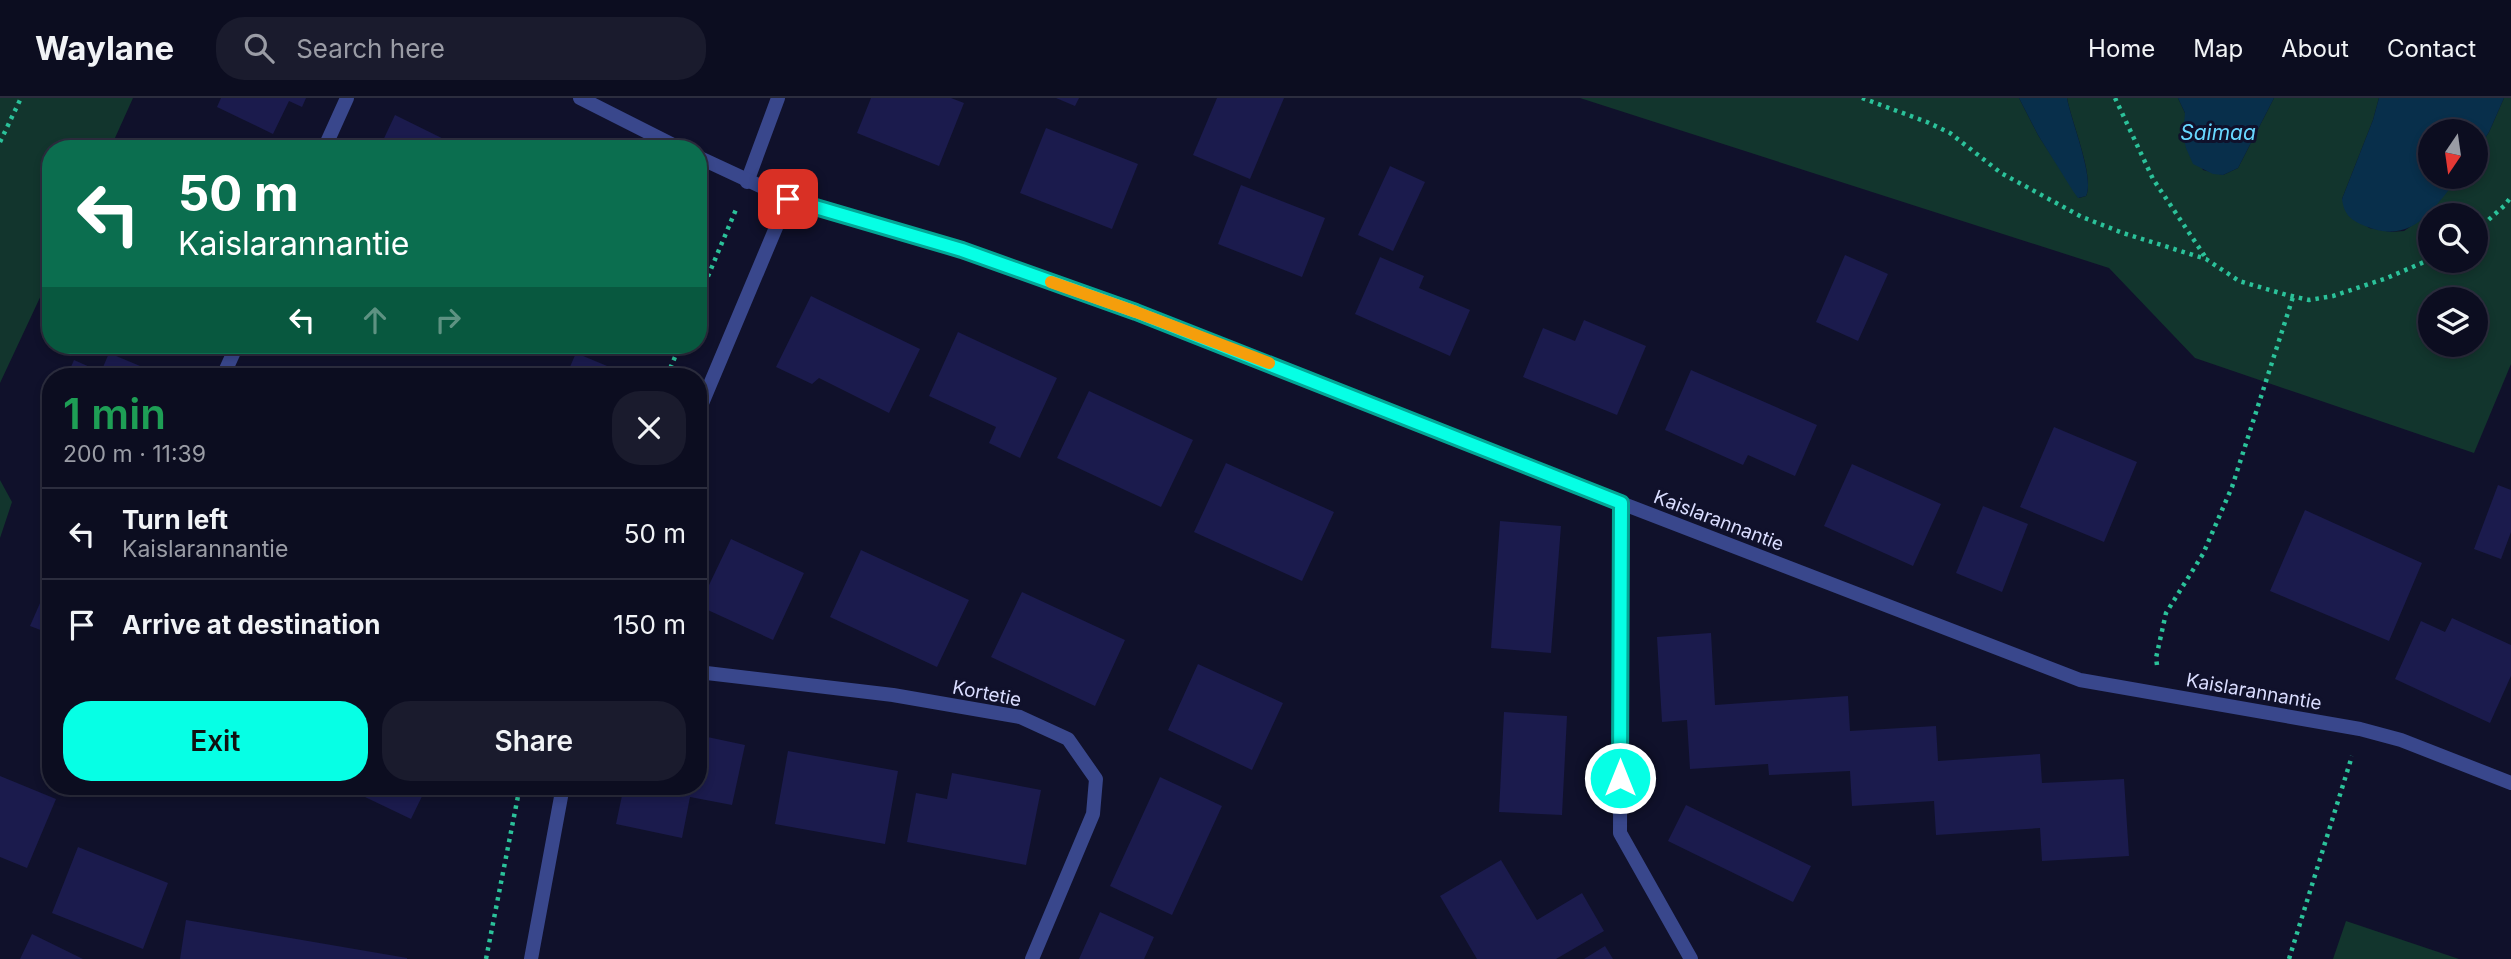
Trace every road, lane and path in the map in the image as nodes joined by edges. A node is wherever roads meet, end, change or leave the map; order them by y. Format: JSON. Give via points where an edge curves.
{"nodes":[{"id":1,"x":20,"y":98,"type":"edge"},
{"id":2,"x":347,"y":98,"type":"edge"},
{"id":3,"x":580,"y":98,"type":"edge"},
{"id":4,"x":778,"y":98,"type":"edge"},
{"id":5,"x":1862,"y":98,"type":"edge"},
{"id":6,"x":2115,"y":98,"type":"edge"},
{"id":7,"x":328,"y":140,"type":"edge"},
{"id":8,"x":663,"y":140,"type":"edge"},
{"id":9,"x":0,"y":142,"type":"edge"},
{"id":10,"x":707,"y":162,"type":"edge"},
{"id":11,"x":747,"y":182,"type":"junction"},
{"id":12,"x":2511,"y":197,"type":"edge"},
{"id":13,"x":788,"y":199,"type":"junction"},
{"id":14,"x":2488,"y":220,"type":"edge"},
{"id":15,"x":2206,"y":259,"type":"junction"},
{"id":16,"x":2418,"y":265,"type":"edge"},
{"id":17,"x":707,"y":278,"type":"edge"},
{"id":18,"x":2294,"y":297,"type":"junction"},
{"id":19,"x":707,"y":392,"type":"edge"},
{"id":20,"x":1621,"y":503,"type":"junction"},
{"id":21,"x":707,"y":673,"type":"edge"},
{"id":22,"x":2159,"y":694,"type":"junction"},
{"id":23,"x":2360,"y":729,"type":"junction"},
{"id":24,"x":2511,"y":783,"type":"edge"},
{"id":25,"x":518,"y":795,"type":"edge"},
{"id":26,"x":561,"y":795,"type":"edge"},
{"id":27,"x":486,"y":959,"type":"edge"},
{"id":28,"x":531,"y":959,"type":"edge"},
{"id":29,"x":1032,"y":959,"type":"edge"},
{"id":30,"x":1691,"y":959,"type":"edge"},
{"id":31,"x":2289,"y":959,"type":"edge"}],
"edges":[{"from":1,"to":9,"type":"path"},
{"from":2,"to":7,"type":"street"},
{"from":3,"to":8,"type":"street"},
{"from":4,"to":11,"type":"street"},
{"from":5,"to":15,"type":"path","via":[[1950,133],[2001,173],[2081,217]]},
{"from":6,"to":15,"type":"path","via":[[2153,179]]},
{"from":10,"to":11,"type":"street","name":"Kaislarannantie"},
{"from":11,"to":13,"type":"street","name":"Kaislarannantie"},
{"from":11,"to":17,"type":"path"},
{"from":12,"to":14,"type":"path"},
{"from":13,"to":19,"type":"street"},
{"from":13,"to":20,"type":"street","name":"Kaislarannantie","via":[[962,250],[1136,312]]},
{"from":15,"to":18,"type":"path","via":[[2239,281]]},
{"from":16,"to":18,"type":"path","via":[[2333,296]]},
{"from":18,"to":22,"type":"path","via":[[2232,487],[2203,554],[2166,613],[2156,658]]},
{"from":20,"to":22,"type":"street","name":"Kaislarannantie","via":[[2080,680]]},
{"from":20,"to":30,"type":"street","via":[[1620,833]]},
{"from":21,"to":29,"type":"street","name":"Kortetie","via":[[893,695],[1020,717],[1068,739],[1096,779],[1093,814]]},
{"from":22,"to":23,"type":"street","name":"Kaislarannantie"},
{"from":23,"to":24,"type":"street","name":"Kaislarannantie"},
{"from":23,"to":31,"type":"path"},
{"from":25,"to":27,"type":"path"},
{"from":26,"to":28,"type":"street"}]}
